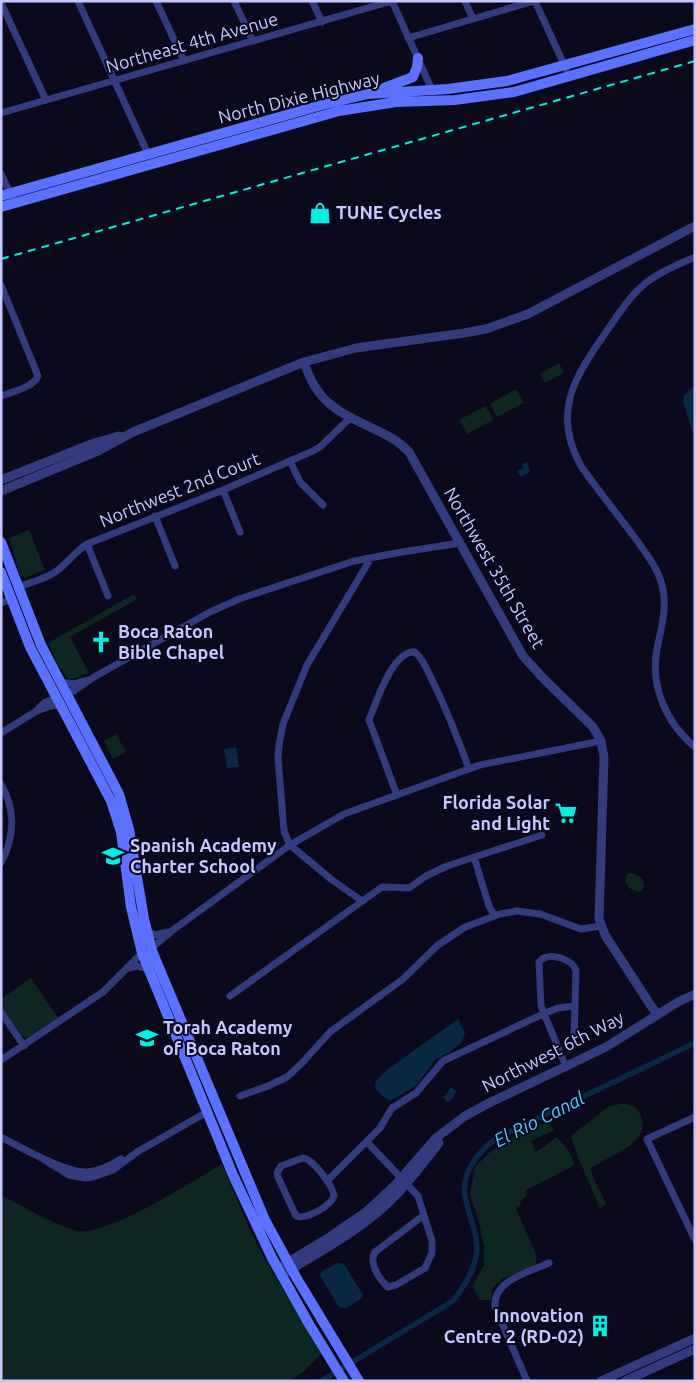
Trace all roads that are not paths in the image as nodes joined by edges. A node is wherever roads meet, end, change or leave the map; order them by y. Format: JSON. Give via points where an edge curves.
{"nodes":[{"id":1,"x":78,"y":1,"type":"edge"},
{"id":2,"x":156,"y":1,"type":"edge"},
{"id":3,"x":234,"y":1,"type":"edge"},
{"id":4,"x":312,"y":1,"type":"edge"},
{"id":5,"x":392,"y":1,"type":"edge"},
{"id":6,"x":465,"y":1,"type":"edge"},
{"id":7,"x":535,"y":1,"type":"edge"},
{"id":8,"x":1,"y":3,"type":"edge"},
{"id":9,"x":473,"y":19,"type":"junction"},
{"id":10,"x":322,"y":22,"type":"junction"},
{"id":11,"x":695,"y":29,"type":"edge"},
{"id":12,"x":408,"y":38,"type":"junction"},
{"id":13,"x":695,"y":40,"type":"edge"},
{"id":14,"x":252,"y":41,"type":"junction"},
{"id":15,"x":418,"y":58,"type":"junction"},
{"id":16,"x":184,"y":61,"type":"junction"},
{"id":17,"x":564,"y":65,"type":"junction"},
{"id":18,"x":569,"y":76,"type":"junction"},
{"id":19,"x":115,"y":80,"type":"junction"},
{"id":20,"x":432,"y":90,"type":"junction"},
{"id":21,"x":368,"y":94,"type":"junction"},
{"id":22,"x":46,"y":100,"type":"junction"},
{"id":23,"x":437,"y":101,"type":"junction"},
{"id":24,"x":1,"y":113,"type":"edge"},
{"id":25,"x":148,"y":154,"type":"junction"},
{"id":26,"x":1,"y":174,"type":"edge"},
{"id":27,"x":9,"y":198,"type":"edge"},
{"id":28,"x":1,"y":207,"type":"edge"},
{"id":29,"x":695,"y":226,"type":"edge"},
{"id":30,"x":695,"y":257,"type":"edge"},
{"id":31,"x":1,"y":285,"type":"edge"},
{"id":32,"x":304,"y":362,"type":"junction"},
{"id":33,"x":1,"y":396,"type":"edge"},
{"id":34,"x":351,"y":418,"type":"junction"},
{"id":35,"x":133,"y":432,"type":"junction"},
{"id":36,"x":290,"y":461,"type":"junction"},
{"id":37,"x":1,"y":480,"type":"edge"},
{"id":38,"x":223,"y":490,"type":"junction"},
{"id":39,"x":1,"y":491,"type":"edge"},
{"id":40,"x":322,"y":505,"type":"dead end"},
{"id":41,"x":155,"y":516,"type":"junction"},
{"id":42,"x":240,"y":532,"type":"dead end"},
{"id":43,"x":1,"y":542,"type":"edge"},
{"id":44,"x":460,"y":543,"type":"junction"},
{"id":45,"x":87,"y":544,"type":"junction"},
{"id":46,"x":371,"y":558,"type":"junction"},
{"id":47,"x":175,"y":566,"type":"dead end"},
{"id":48,"x":1,"y":572,"type":"edge"},
{"id":49,"x":18,"y":587,"type":"junction"},
{"id":50,"x":108,"y":596,"type":"dead end"},
{"id":51,"x":12,"y":599,"type":"junction"},
{"id":52,"x":1,"y":603,"type":"edge"},
{"id":53,"x":29,"y":645,"type":"junction"},
{"id":54,"x":63,"y":687,"type":"junction"},
{"id":55,"x":59,"y":702,"type":"junction"},
{"id":56,"x":1,"y":733,"type":"edge"},
{"id":57,"x":601,"y":741,"type":"junction"},
{"id":58,"x":95,"y":745,"type":"junction"},
{"id":59,"x":695,"y":746,"type":"edge"},
{"id":60,"x":88,"y":757,"type":"junction"},
{"id":61,"x":469,"y":769,"type":"junction"},
{"id":62,"x":1,"y":784,"type":"edge"},
{"id":63,"x":397,"y":795,"type":"junction"},
{"id":64,"x":122,"y":800,"type":"junction"},
{"id":65,"x":542,"y":835,"type":"dead end"},
{"id":66,"x":290,"y":845,"type":"junction"},
{"id":67,"x":474,"y":857,"type":"junction"},
{"id":68,"x":1,"y":862,"type":"edge"},
{"id":69,"x":362,"y":901,"type":"junction"},
{"id":70,"x":495,"y":916,"type":"junction"},
{"id":71,"x":601,"y":926,"type":"junction"},
{"id":72,"x":147,"y":931,"type":"junction"},
{"id":73,"x":170,"y":932,"type":"junction"},
{"id":74,"x":147,"y":952,"type":"junction"},
{"id":75,"x":129,"y":968,"type":"junction"},
{"id":76,"x":147,"y":969,"type":"junction"},
{"id":77,"x":695,"y":994,"type":"edge"},
{"id":78,"x":230,"y":996,"type":"dead end"},
{"id":79,"x":575,"y":1006,"type":"junction"},
{"id":80,"x":1,"y":1012,"type":"edge"},
{"id":81,"x":543,"y":1014,"type":"junction"},
{"id":82,"x":657,"y":1015,"type":"junction"},
{"id":83,"x":574,"y":1039,"type":"dead end"},
{"id":84,"x":24,"y":1046,"type":"junction"},
{"id":85,"x":1,"y":1060,"type":"edge"},
{"id":86,"x":566,"y":1067,"type":"junction"},
{"id":87,"x":240,"y":1096,"type":"dead end"},
{"id":88,"x":207,"y":1112,"type":"junction"},
{"id":89,"x":695,"y":1117,"type":"edge"},
{"id":90,"x":1,"y":1137,"type":"edge"},
{"id":91,"x":367,"y":1142,"type":"junction"},
{"id":92,"x":240,"y":1164,"type":"junction"},
{"id":93,"x":327,"y":1180,"type":"junction"},
{"id":94,"x":404,"y":1180,"type":"junction"},
{"id":95,"x":424,"y":1215,"type":"junction"},
{"id":96,"x":695,"y":1240,"type":"edge"},
{"id":97,"x":549,"y":1263,"type":"dead end"},
{"id":98,"x":284,"y":1268,"type":"junction"},
{"id":99,"x":695,"y":1338,"type":"edge"},
{"id":100,"x":695,"y":1349,"type":"edge"},
{"id":101,"x":357,"y":1378,"type":"edge"},
{"id":102,"x":344,"y":1381,"type":"edge"},
{"id":103,"x":527,"y":1381,"type":"edge"},
{"id":104,"x":601,"y":1381,"type":"edge"},
{"id":105,"x":625,"y":1381,"type":"edge"}],
"edges":[{"from":1,"to":19,"type":"street"},
{"from":2,"to":16,"type":"street"},
{"from":3,"to":14,"type":"street"},
{"from":4,"to":10,"type":"street"},
{"from":5,"to":10,"type":"street","name":"Northeast 4th Avenue"},
{"from":5,"to":12,"type":"street"},
{"from":6,"to":9,"type":"street"},
{"from":7,"to":9,"type":"street"},
{"from":7,"to":17,"type":"street"},
{"from":8,"to":22,"type":"street"},
{"from":9,"to":12,"type":"street"},
{"from":10,"to":14,"type":"street","name":"Northeast 4th Avenue"},
{"from":11,"to":17,"type":"main road","name":"North Dixie Highway"},
{"from":12,"to":15,"type":"street"},
{"from":13,"to":18,"type":"main road","name":"North Dixie Highway"},
{"from":14,"to":16,"type":"street","name":"Northeast 4th Avenue"},
{"from":15,"to":20,"type":"street"},
{"from":15,"to":21,"type":"main road","via":[[415,74],[410,79]]},
{"from":16,"to":19,"type":"street","name":"Northeast 4th Avenue"},
{"from":17,"to":18,"type":"street"},
{"from":17,"to":20,"type":"main road","name":"North Dixie Highway","via":[[507,81]]},
{"from":18,"to":23,"type":"main road","name":"North Dixie Highway","via":[[514,92]]},
{"from":19,"to":22,"type":"street","name":"Northeast 4th Avenue"},
{"from":19,"to":25,"type":"street"},
{"from":20,"to":21,"type":"main road","name":"North Dixie Highway"},
{"from":20,"to":23,"type":"street"},
{"from":21,"to":25,"type":"main road","name":"North Dixie Highway"},
{"from":22,"to":24,"type":"street","name":"Northeast 4th Avenue"},
{"from":23,"to":27,"type":"main road","name":"North Dixie Highway","via":[[396,102],[339,111]]},
{"from":25,"to":27,"type":"main road","name":"North Dixie Highway"},
{"from":26,"to":27,"type":"street"},
{"from":27,"to":28,"type":"main road","name":"North Dixie Highway"},
{"from":29,"to":32,"type":"street","via":[[536,310],[507,322],[464,333],[356,348]]},
{"from":30,"to":59,"type":"street","via":[[652,278],[625,306],[581,369],[573,386],[568,415],[569,436],[578,461],[644,551],[662,585],[664,610],[656,663],[657,686],[673,724]]},
{"from":31,"to":33,"type":"street","via":[[38,376],[32,383]]},
{"from":32,"to":34,"type":"street","name":"Northwest 35th Street","via":[[319,394]]},
{"from":32,"to":35,"type":"street"},
{"from":34,"to":36,"type":"street","name":"Northwest 2nd Court","via":[[320,447]]},
{"from":34,"to":44,"type":"street","name":"Northwest 35th Street","via":[[392,438],[409,452]]},
{"from":35,"to":37,"type":"street","via":[[94,442]]},
{"from":35,"to":39,"type":"street","via":[[98,452]]},
{"from":36,"to":38,"type":"street","name":"Northwest 2nd Court"},
{"from":36,"to":40,"type":"street","via":[[300,482]]},
{"from":38,"to":41,"type":"street","name":"Northwest 2nd Court"},
{"from":38,"to":42,"type":"street"},
{"from":41,"to":45,"type":"street","name":"Northwest 2nd Court"},
{"from":41,"to":47,"type":"street"},
{"from":43,"to":49,"type":"main road"},
{"from":44,"to":46,"type":"street"},
{"from":44,"to":57,"type":"street","name":"Northwest 35th Street","via":[[523,656],[592,727]]},
{"from":45,"to":49,"type":"street","name":"Northwest 2nd Court","via":[[58,570]]},
{"from":45,"to":50,"type":"street"},
{"from":46,"to":54,"type":"street","via":[[227,604],[74,691]]},
{"from":46,"to":66,"type":"street","via":[[308,665],[283,724],[278,758],[284,831]]},
{"from":48,"to":51,"type":"main road"},
{"from":49,"to":54,"type":"main road","via":[[41,645]]},
{"from":51,"to":52,"type":"street"},
{"from":51,"to":53,"type":"main road"},
{"from":53,"to":54,"type":"main road","via":[[57,686]]},
{"from":53,"to":55,"type":"main road"},
{"from":54,"to":58,"type":"main road"},
{"from":55,"to":56,"type":"street","via":[[49,700]]},
{"from":55,"to":58,"type":"main road","via":[[67,704],[83,734]]},
{"from":55,"to":60,"type":"main road"},
{"from":57,"to":61,"type":"street"},
{"from":57,"to":71,"type":"street","via":[[604,757]]},
{"from":58,"to":64,"type":"main road"},
{"from":60,"to":64,"type":"main road"},
{"from":60,"to":74,"type":"main road","via":[[117,817],[132,913]]},
{"from":61,"to":63,"type":"street"},
{"from":61,"to":63,"type":"street","via":[[445,706],[420,656],[415,652],[406,653],[384,683],[369,720]]},
{"from":62,"to":68,"type":"street","via":[[10,802],[13,823]]},
{"from":63,"to":66,"type":"street","via":[[344,814]]},
{"from":64,"to":72,"type":"main road"},
{"from":65,"to":67,"type":"street"},
{"from":66,"to":69,"type":"street"},
{"from":66,"to":73,"type":"street"},
{"from":67,"to":69,"type":"street","via":[[436,871],[409,888],[382,887]]},
{"from":67,"to":70,"type":"street"},
{"from":69,"to":78,"type":"street"},
{"from":70,"to":71,"type":"street","via":[[528,912],[581,929]]},
{"from":70,"to":87,"type":"street","via":[[448,937],[403,979],[330,1032],[286,1077]]},
{"from":71,"to":82,"type":"street"},
{"from":72,"to":73,"type":"street","via":[[155,936]]},
{"from":72,"to":74,"type":"main road"},
{"from":73,"to":74,"type":"street"},
{"from":74,"to":75,"type":"street"},
{"from":74,"to":76,"type":"main road"},
{"from":74,"to":92,"type":"main road"},
{"from":75,"to":76,"type":"street"},
{"from":75,"to":84,"type":"street","via":[[103,992]]},
{"from":76,"to":88,"type":"main road"},
{"from":77,"to":82,"type":"street","name":"Northwest 6th Way"},
{"from":79,"to":81,"type":"street"},
{"from":79,"to":81,"type":"street","via":[[574,966],[547,956],[539,962]]},
{"from":79,"to":83,"type":"street"},
{"from":80,"to":84,"type":"street"},
{"from":81,"to":86,"type":"street"},
{"from":81,"to":91,"type":"street","via":[[443,1061],[416,1093],[392,1108]]},
{"from":82,"to":86,"type":"street","name":"Northwest 6th Way"},
{"from":84,"to":85,"type":"street"},
{"from":86,"to":94,"type":"street","name":"Northwest 6th Way","via":[[482,1107],[453,1125],[436,1138]]},
{"from":88,"to":90,"type":"street","via":[[137,1152],[102,1169],[88,1172],[43,1159]]},
{"from":88,"to":92,"type":"main road","via":[[215,1118]]},
{"from":88,"to":98,"type":"main road","via":[[249,1210]]},
{"from":89,"to":96,"type":"street","via":[[647,1139]]},
{"from":91,"to":93,"type":"street"},
{"from":91,"to":94,"type":"street"},
{"from":92,"to":98,"type":"main road"},
{"from":93,"to":93,"type":"street","via":[[334,1192],[333,1200],[301,1218],[291,1207],[278,1173],[281,1166],[307,1158]]},
{"from":94,"to":95,"type":"street","via":[[418,1196]]},
{"from":94,"to":98,"type":"street","name":"Northwest 6th Way","via":[[378,1212],[359,1227]]},
{"from":95,"to":95,"type":"street","via":[[432,1241],[432,1253],[425,1268],[396,1285],[388,1286],[372,1263],[372,1256]]},
{"from":97,"to":103,"type":"street","via":[[504,1284],[495,1300],[495,1307]]},
{"from":98,"to":101,"type":"main road"},
{"from":98,"to":102,"type":"main road"},
{"from":99,"to":104,"type":"street"},
{"from":100,"to":105,"type":"street"}]}
